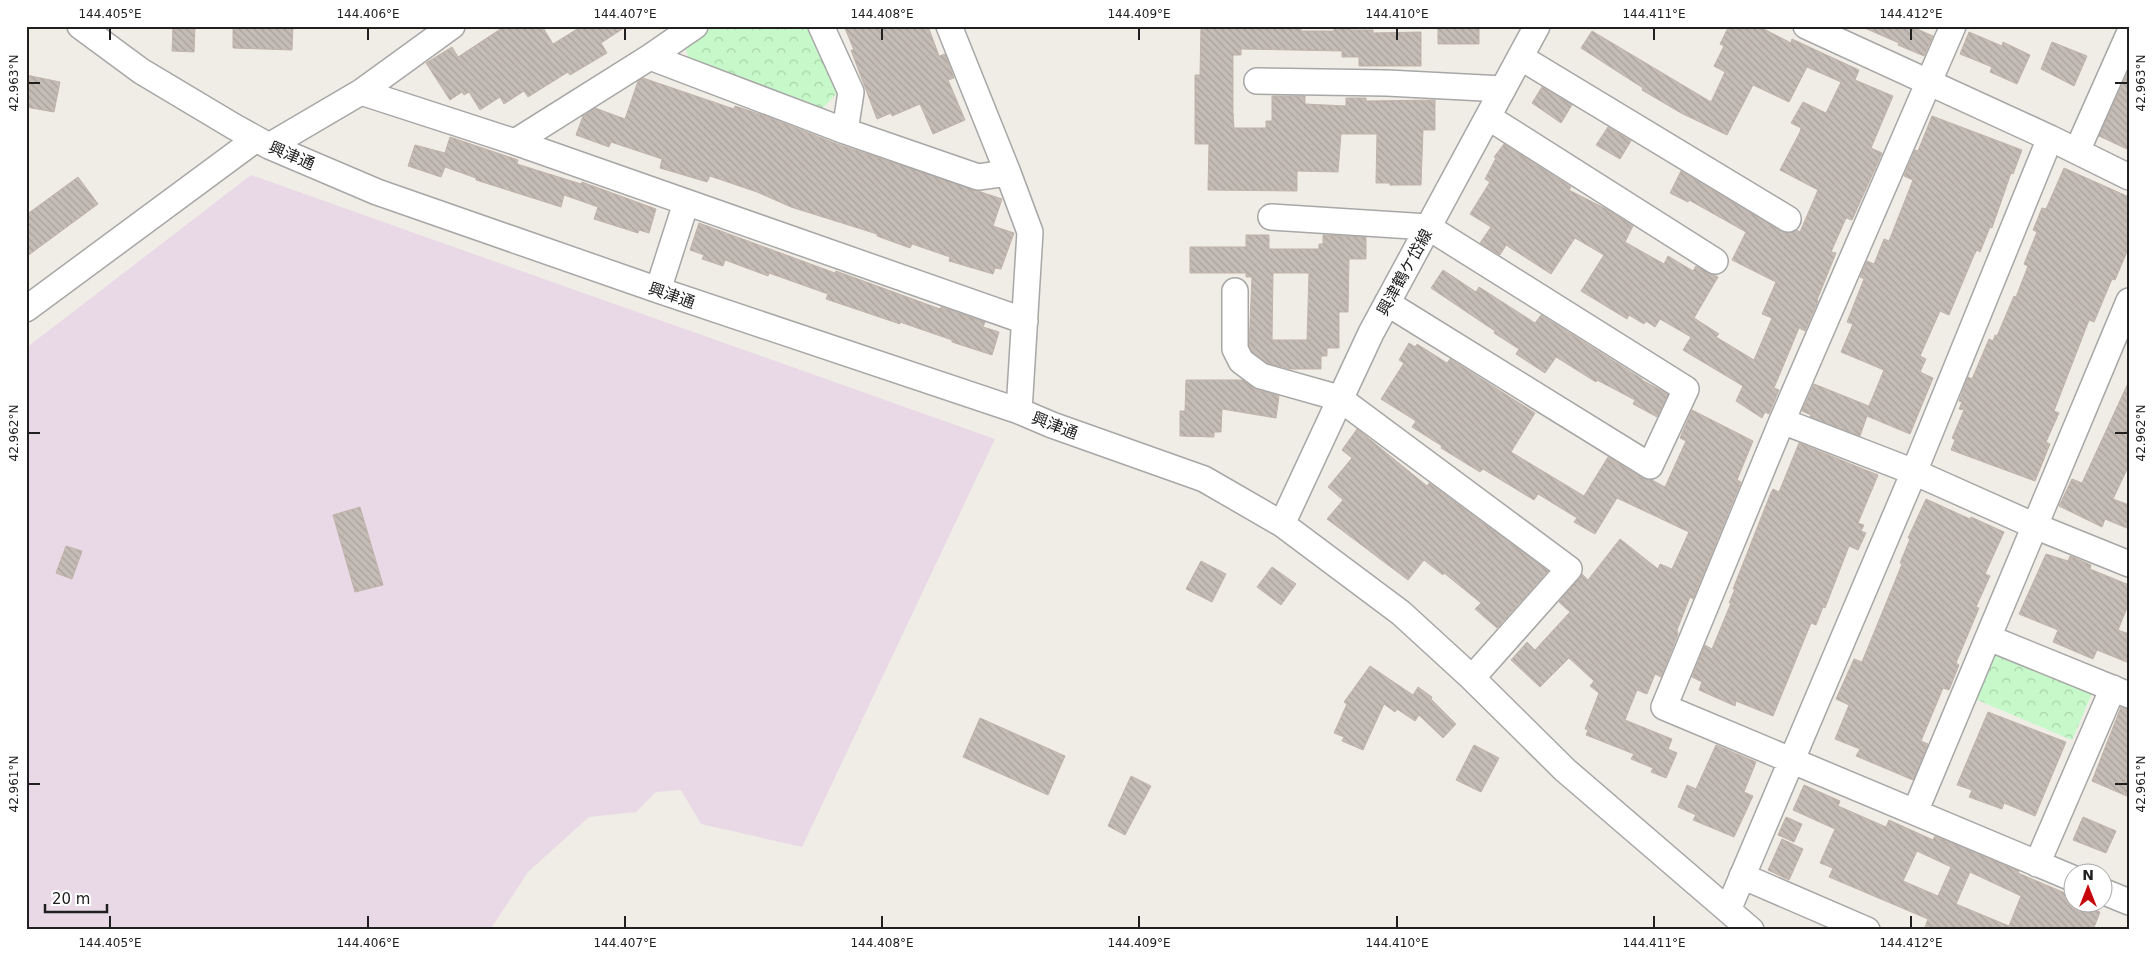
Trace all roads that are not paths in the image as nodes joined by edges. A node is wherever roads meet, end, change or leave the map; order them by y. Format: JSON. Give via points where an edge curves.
{"nodes":[{"id":1,"x":80,"y":26,"type":"edge"},
{"id":2,"x":695,"y":26,"type":"edge"},
{"id":3,"x":820,"y":26,"type":"edge"},
{"id":4,"x":948,"y":26,"type":"edge"},
{"id":5,"x":1537,"y":26,"type":"edge"},
{"id":6,"x":1806,"y":26,"type":"edge"},
{"id":7,"x":1953,"y":26,"type":"edge"},
{"id":8,"x":441,"y":30,"type":"edge"},
{"id":9,"x":2129,"y":34,"type":"edge"},
{"id":10,"x":650,"y":57,"type":"junction"},
{"id":11,"x":1520,"y":58,"type":"junction"},
{"id":12,"x":1257,"y":81,"type":"dead end"},
{"id":13,"x":1927,"y":83,"type":"junction"},
{"id":14,"x":1503,"y":89,"type":"junction"},
{"id":15,"x":361,"y":92,"type":"junction"},
{"id":16,"x":1488,"y":117,"type":"junction"},
{"id":17,"x":845,"y":131,"type":"junction"},
{"id":18,"x":2050,"y":138,"type":"junction"},
{"id":19,"x":263,"y":142,"type":"junction"},
{"id":20,"x":515,"y":142,"type":"junction"},
{"id":21,"x":2077,"y":151,"type":"junction"},
{"id":22,"x":1008,"y":173,"type":"junction"},
{"id":23,"x":2129,"y":177,"type":"edge"},
{"id":24,"x":686,"y":203,"type":"junction"},
{"id":25,"x":1271,"y":217,"type":"dead end"},
{"id":26,"x":1788,"y":219,"type":"dead end"},
{"id":27,"x":1428,"y":227,"type":"junction"},
{"id":28,"x":1715,"y":261,"type":"dead end"},
{"id":29,"x":658,"y":290,"type":"junction"},
{"id":30,"x":1235,"y":291,"type":"dead end"},
{"id":31,"x":2129,"y":301,"type":"edge"},
{"id":32,"x":1387,"y":303,"type":"junction"},
{"id":33,"x":26,"y":309,"type":"edge"},
{"id":34,"x":1025,"y":321,"type":"junction"},
{"id":35,"x":1339,"y":398,"type":"junction"},
{"id":36,"x":1019,"y":411,"type":"junction"},
{"id":37,"x":1782,"y":421,"type":"junction"},
{"id":38,"x":1914,"y":472,"type":"junction"},
{"id":39,"x":1282,"y":524,"type":"junction"},
{"id":40,"x":2035,"y":526,"type":"junction"},
{"id":41,"x":2129,"y":564,"type":"edge"},
{"id":42,"x":1989,"y":638,"type":"junction"},
{"id":43,"x":1472,"y":678,"type":"junction"},
{"id":44,"x":2121,"y":691,"type":"edge"},
{"id":45,"x":1791,"y":759,"type":"junction"},
{"id":46,"x":1915,"y":812,"type":"junction"},
{"id":47,"x":2037,"y":864,"type":"junction"},
{"id":48,"x":2062,"y":874,"type":"edge"},
{"id":49,"x":1742,"y":876,"type":"junction"},
{"id":50,"x":2112,"y":895,"type":"edge"},
{"id":51,"x":2129,"y":902,"type":"edge"},
{"id":52,"x":1736,"y":922,"type":"edge"},
{"id":53,"x":1866,"y":930,"type":"edge"}],
"edges":[{"from":1,"to":19,"type":"street","name":"興津通","via":[[141,72]]},
{"from":2,"to":10,"type":"street"},
{"from":3,"to":17,"type":"street","via":[[851,92]]},
{"from":4,"to":22,"type":"street"},
{"from":5,"to":11,"type":"street","name":"興津鶴ケ岱線"},
{"from":6,"to":13,"type":"street"},
{"from":7,"to":13,"type":"street"},
{"from":8,"to":15,"type":"street"},
{"from":9,"to":21,"type":"street"},
{"from":10,"to":17,"type":"street"},
{"from":10,"to":20,"type":"street"},
{"from":11,"to":14,"type":"street","name":"興津鶴ケ岱線"},
{"from":11,"to":26,"type":"street"},
{"from":12,"to":14,"type":"street"},
{"from":13,"to":18,"type":"street"},
{"from":13,"to":37,"type":"street"},
{"from":14,"to":16,"type":"street","name":"興津鶴ケ岱線"},
{"from":15,"to":19,"type":"street"},
{"from":15,"to":20,"type":"street"},
{"from":16,"to":27,"type":"street","name":"興津鶴ケ岱線"},
{"from":16,"to":28,"type":"street"},
{"from":17,"to":22,"type":"street","via":[[978,177]]},
{"from":18,"to":21,"type":"street"},
{"from":18,"to":38,"type":"street"},
{"from":19,"to":29,"type":"street","name":"興津通","via":[[377,192]]},
{"from":19,"to":33,"type":"street"},
{"from":20,"to":24,"type":"street"},
{"from":21,"to":23,"type":"street"},
{"from":22,"to":34,"type":"street","via":[[1030,232]]},
{"from":24,"to":29,"type":"street"},
{"from":24,"to":34,"type":"street"},
{"from":25,"to":27,"type":"street"},
{"from":27,"to":32,"type":"street","name":"興津鶴ケ岱線"},
{"from":27,"to":32,"type":"street","via":[[1686,389],[1650,466]]},
{"from":29,"to":36,"type":"street","name":"興津通"},
{"from":30,"to":35,"type":"street","via":[[1235,349],[1241,360],[1261,376]]},
{"from":31,"to":40,"type":"street"},
{"from":32,"to":35,"type":"street","name":"興津鶴ケ岱線"},
{"from":34,"to":36,"type":"street"},
{"from":35,"to":39,"type":"street","name":"興津鶴ケ岱線"},
{"from":35,"to":43,"type":"street","via":[[1569,569]]},
{"from":36,"to":39,"type":"street","name":"興津通","via":[[1204,479]]},
{"from":37,"to":38,"type":"street"},
{"from":37,"to":45,"type":"street","via":[[1664,707]]},
{"from":38,"to":40,"type":"street"},
{"from":38,"to":45,"type":"street"},
{"from":39,"to":43,"type":"street","name":"興津通","via":[[1401,613]]},
{"from":40,"to":41,"type":"street"},
{"from":40,"to":42,"type":"street"},
{"from":42,"to":44,"type":"street"},
{"from":42,"to":46,"type":"street"},
{"from":43,"to":52,"type":"street","name":"興津通","via":[[1565,770]]},
{"from":44,"to":47,"type":"street"},
{"from":45,"to":46,"type":"street"},
{"from":45,"to":49,"type":"street"},
{"from":46,"to":47,"type":"street"},
{"from":47,"to":48,"type":"street"},
{"from":49,"to":52,"type":"street"},
{"from":49,"to":53,"type":"street"},
{"from":50,"to":51,"type":"street"}]}
